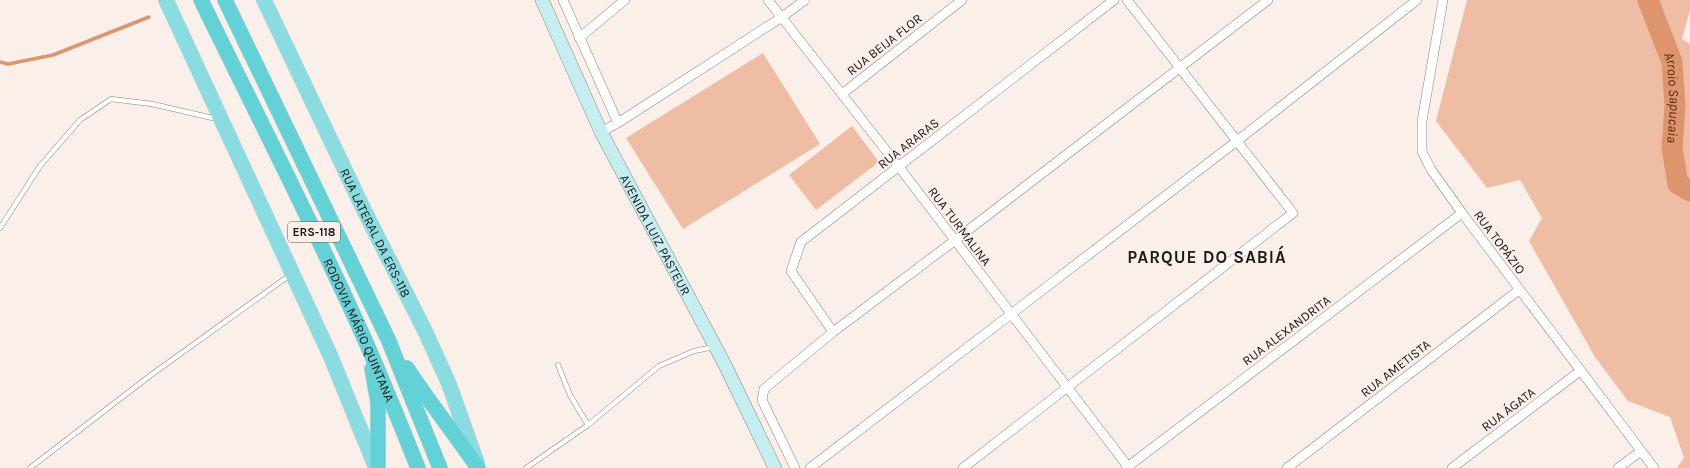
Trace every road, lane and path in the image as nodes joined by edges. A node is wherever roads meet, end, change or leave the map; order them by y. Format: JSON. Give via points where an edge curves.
{"nodes":[{"id":1,"x":166,"y":0,"type":"edge"},
{"id":2,"x":200,"y":0,"type":"edge"},
{"id":3,"x":225,"y":0,"type":"edge"},
{"id":4,"x":264,"y":0,"type":"edge"},
{"id":5,"x":542,"y":0,"type":"edge"},
{"id":6,"x":563,"y":0,"type":"edge"},
{"id":7,"x":625,"y":0,"type":"edge"},
{"id":8,"x":768,"y":0,"type":"edge"},
{"id":9,"x":805,"y":0,"type":"edge"},
{"id":10,"x":962,"y":0,"type":"edge"},
{"id":11,"x":1114,"y":0,"type":"edge"},
{"id":12,"x":1127,"y":0,"type":"edge"},
{"id":13,"x":1268,"y":0,"type":"edge"},
{"id":14,"x":1417,"y":0,"type":"edge"},
{"id":15,"x":1443,"y":0,"type":"edge"},
{"id":16,"x":782,"y":17,"type":"junction"},
{"id":17,"x":578,"y":38,"type":"junction"},
{"id":18,"x":1180,"y":68,"type":"junction"},
{"id":19,"x":842,"y":94,"type":"junction"},
{"id":20,"x":222,"y":121,"type":"junction"},
{"id":21,"x":618,"y":123,"type":"junction"},
{"id":22,"x":601,"y":132,"type":"junction"},
{"id":23,"x":1237,"y":141,"type":"junction"},
{"id":24,"x":899,"y":167,"type":"junction"},
{"id":25,"x":1462,"y":213,"type":"junction"},
{"id":26,"x":0,"y":228,"type":"edge"},
{"id":27,"x":954,"y":241,"type":"junction"},
{"id":28,"x":293,"y":273,"type":"junction"},
{"id":29,"x":1519,"y":290,"type":"junction"},
{"id":30,"x":1011,"y":314,"type":"junction"},
{"id":31,"x":833,"y":332,"type":"junction"},
{"id":32,"x":388,"y":339,"type":"junction"},
{"id":33,"x":716,"y":346,"type":"junction"},
{"id":34,"x":369,"y":349,"type":"junction"},
{"id":35,"x":558,"y":365,"type":"dead end"},
{"id":36,"x":1580,"y":371,"type":"junction"},
{"id":37,"x":1067,"y":387,"type":"junction"},
{"id":38,"x":588,"y":425,"type":"junction"},
{"id":39,"x":1641,"y":450,"type":"junction"},
{"id":40,"x":30,"y":468,"type":"edge"},
{"id":41,"x":377,"y":468,"type":"edge"},
{"id":42,"x":418,"y":468,"type":"edge"},
{"id":43,"x":440,"y":468,"type":"edge"},
{"id":44,"x":478,"y":468,"type":"edge"},
{"id":45,"x":526,"y":468,"type":"edge"},
{"id":46,"x":775,"y":468,"type":"edge"},
{"id":47,"x":795,"y":468,"type":"edge"},
{"id":48,"x":810,"y":468,"type":"edge"},
{"id":49,"x":963,"y":468,"type":"edge"},
{"id":50,"x":1127,"y":468,"type":"edge"},
{"id":51,"x":1287,"y":468,"type":"edge"},
{"id":52,"x":1452,"y":468,"type":"edge"},
{"id":53,"x":1618,"y":468,"type":"edge"},
{"id":54,"x":1654,"y":468,"type":"edge"}],
"edges":[{"from":1,"to":20,"type":"main road"},
{"from":2,"to":34,"type":"highway","name":"RODOVIA MÁRIO QUINTANA","number":"ERS-118"},
{"from":3,"to":32,"type":"highway","name":"RODOVIA MÁRIO QUINTANA","number":"ERS-118"},
{"from":4,"to":44,"type":"main road","name":"RUA LATERAL DA ERS-118","via":[[353,188],[425,331],[448,384]]},
{"from":5,"to":22,"type":"main road","name":"AVENIDA LUIZ PASTEUR"},
{"from":6,"to":17,"type":"street"},
{"from":7,"to":17,"type":"street"},
{"from":8,"to":16,"type":"street","name":"RUA TURMALINA"},
{"from":9,"to":16,"type":"street"},
{"from":10,"to":19,"type":"street","name":"RUA BEIJA FLOR"},
{"from":11,"to":24,"type":"street","name":"RUA ARARAS"},
{"from":12,"to":18,"type":"street"},
{"from":13,"to":18,"type":"street"},
{"from":14,"to":23,"type":"street"},
{"from":15,"to":25,"type":"street","name":"RUA TOPÁZIO","via":[[1422,121],[1422,152],[1432,171]]},
{"from":16,"to":19,"type":"street","name":"RUA TURMALINA"},
{"from":16,"to":21,"type":"street"},
{"from":17,"to":21,"type":"street"},
{"from":18,"to":23,"type":"street"},
{"from":18,"to":27,"type":"street"},
{"from":19,"to":24,"type":"street","name":"RUA TURMALINA"},
{"from":20,"to":26,"type":"lane","via":[[152,104],[111,99],[80,120],[40,166]]},
{"from":20,"to":28,"type":"main road"},
{"from":21,"to":22,"type":"street"},
{"from":22,"to":33,"type":"main road","name":"AVENIDA LUIZ PASTEUR"},
{"from":23,"to":30,"type":"street"},
{"from":23,"to":37,"type":"street","via":[[1293,213]]},
{"from":24,"to":27,"type":"street","name":"RUA TURMALINA"},
{"from":24,"to":31,"type":"street","name":"RUA ARARAS","via":[[801,242],[791,272]]},
{"from":25,"to":29,"type":"street","name":"RUA TOPÁZIO"},
{"from":25,"to":50,"type":"street","name":"RUA ALEXANDRITA"},
{"from":27,"to":30,"type":"street","name":"RUA TURMALINA"},
{"from":27,"to":31,"type":"street"},
{"from":28,"to":40,"type":"lane","via":[[151,375]]},
{"from":28,"to":41,"type":"main road"},
{"from":29,"to":36,"type":"street","name":"RUA TOPÁZIO"},
{"from":29,"to":51,"type":"street","name":"RUA AMETISTA"},
{"from":30,"to":37,"type":"street","name":"RUA TURMALINA"},
{"from":30,"to":48,"type":"street"},
{"from":31,"to":47,"type":"street","via":[[764,389],[762,400]]},
{"from":32,"to":43,"type":"highway","name":"RODOVIA MÁRIO QUINTANA","number":"ERS-118"},
{"from":32,"to":44,"type":"highway"},
{"from":33,"to":38,"type":"lane","via":[[694,351],[659,366]]},
{"from":33,"to":46,"type":"main road","name":"AVENIDA LUIZ PASTEUR"},
{"from":34,"to":41,"type":"highway","via":[[378,404]]},
{"from":34,"to":42,"type":"highway","name":"RODOVIA MÁRIO QUINTANA","number":"ERS-118"},
{"from":35,"to":38,"type":"lane","via":[[570,395]]},
{"from":36,"to":39,"type":"street","name":"RUA TOPÁZIO"},
{"from":36,"to":52,"type":"street","name":"RUA ÁGATA"},
{"from":37,"to":49,"type":"street"},
{"from":37,"to":50,"type":"street","name":"RUA TURMALINA"},
{"from":38,"to":45,"type":"lane"},
{"from":39,"to":53,"type":"street"},
{"from":39,"to":54,"type":"street","name":"RUA TOPÁZIO"}]}
